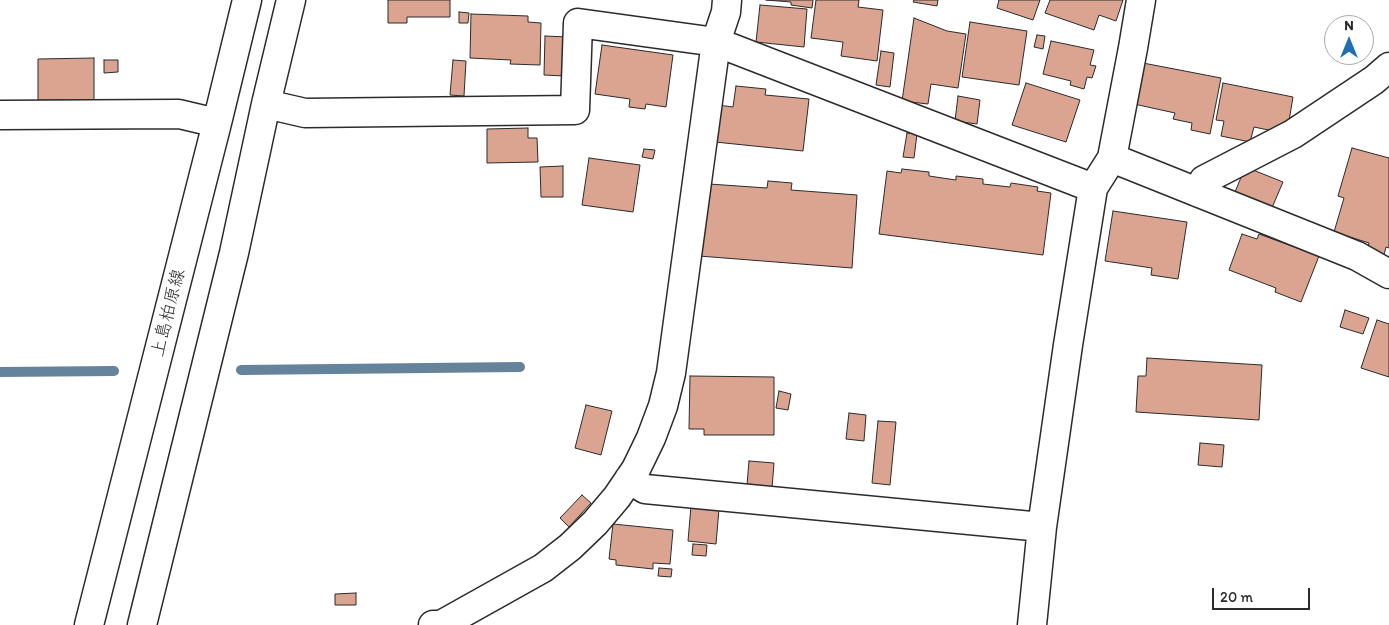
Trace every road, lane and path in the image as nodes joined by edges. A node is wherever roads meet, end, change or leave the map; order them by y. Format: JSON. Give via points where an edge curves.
{"nodes":[{"id":1,"x":247,"y":0,"type":"edge"},
{"id":2,"x":291,"y":0,"type":"edge"},
{"id":3,"x":727,"y":0,"type":"edge"},
{"id":4,"x":1140,"y":0,"type":"edge"},
{"id":5,"x":716,"y":42,"type":"junction"},
{"id":6,"x":1389,"y":67,"type":"edge"},
{"id":7,"x":266,"y":104,"type":"junction"},
{"id":8,"x":0,"y":115,"type":"edge"},
{"id":9,"x":217,"y":123,"type":"junction"},
{"id":10,"x":1112,"y":158,"type":"junction"},
{"id":11,"x":1093,"y":188,"type":"junction"},
{"id":12,"x":1199,"y":193,"type":"junction"},
{"id":13,"x":1389,"y":274,"type":"edge"},
{"id":14,"x":629,"y":479,"type":"junction"},
{"id":15,"x":1042,"y":527,"type":"junction"},
{"id":16,"x":89,"y":625,"type":"edge"},
{"id":17,"x":142,"y":625,"type":"edge"},
{"id":18,"x":433,"y":625,"type":"edge"},
{"id":19,"x":441,"y":625,"type":"edge"},
{"id":20,"x":1032,"y":625,"type":"edge"}],
"edges":[{"from":1,"to":9,"type":"street","name":"上島柏原線"},
{"from":2,"to":7,"type":"street"},
{"from":3,"to":5,"type":"street"},
{"from":4,"to":10,"type":"street"},
{"from":5,"to":7,"type":"street","via":[[578,23],[575,110],[305,112]]},
{"from":5,"to":11,"type":"street"},
{"from":5,"to":14,"type":"street","via":[[671,373],[651,438]]},
{"from":6,"to":12,"type":"street","via":[[1293,134],[1204,180]]},
{"from":7,"to":17,"type":"street","via":[[234,253]]},
{"from":8,"to":9,"type":"street","via":[[179,114]]},
{"from":9,"to":16,"type":"street","name":"上島柏原線"},
{"from":10,"to":11,"type":"street"},
{"from":10,"to":12,"type":"street"},
{"from":11,"to":15,"type":"street"},
{"from":12,"to":13,"type":"street","via":[[1357,256]]},
{"from":14,"to":15,"type":"street","via":[[645,489]]},
{"from":14,"to":19,"type":"street","via":[[595,523],[543,568]]},
{"from":15,"to":20,"type":"street"},
{"from":18,"to":19,"type":"street"}]}
